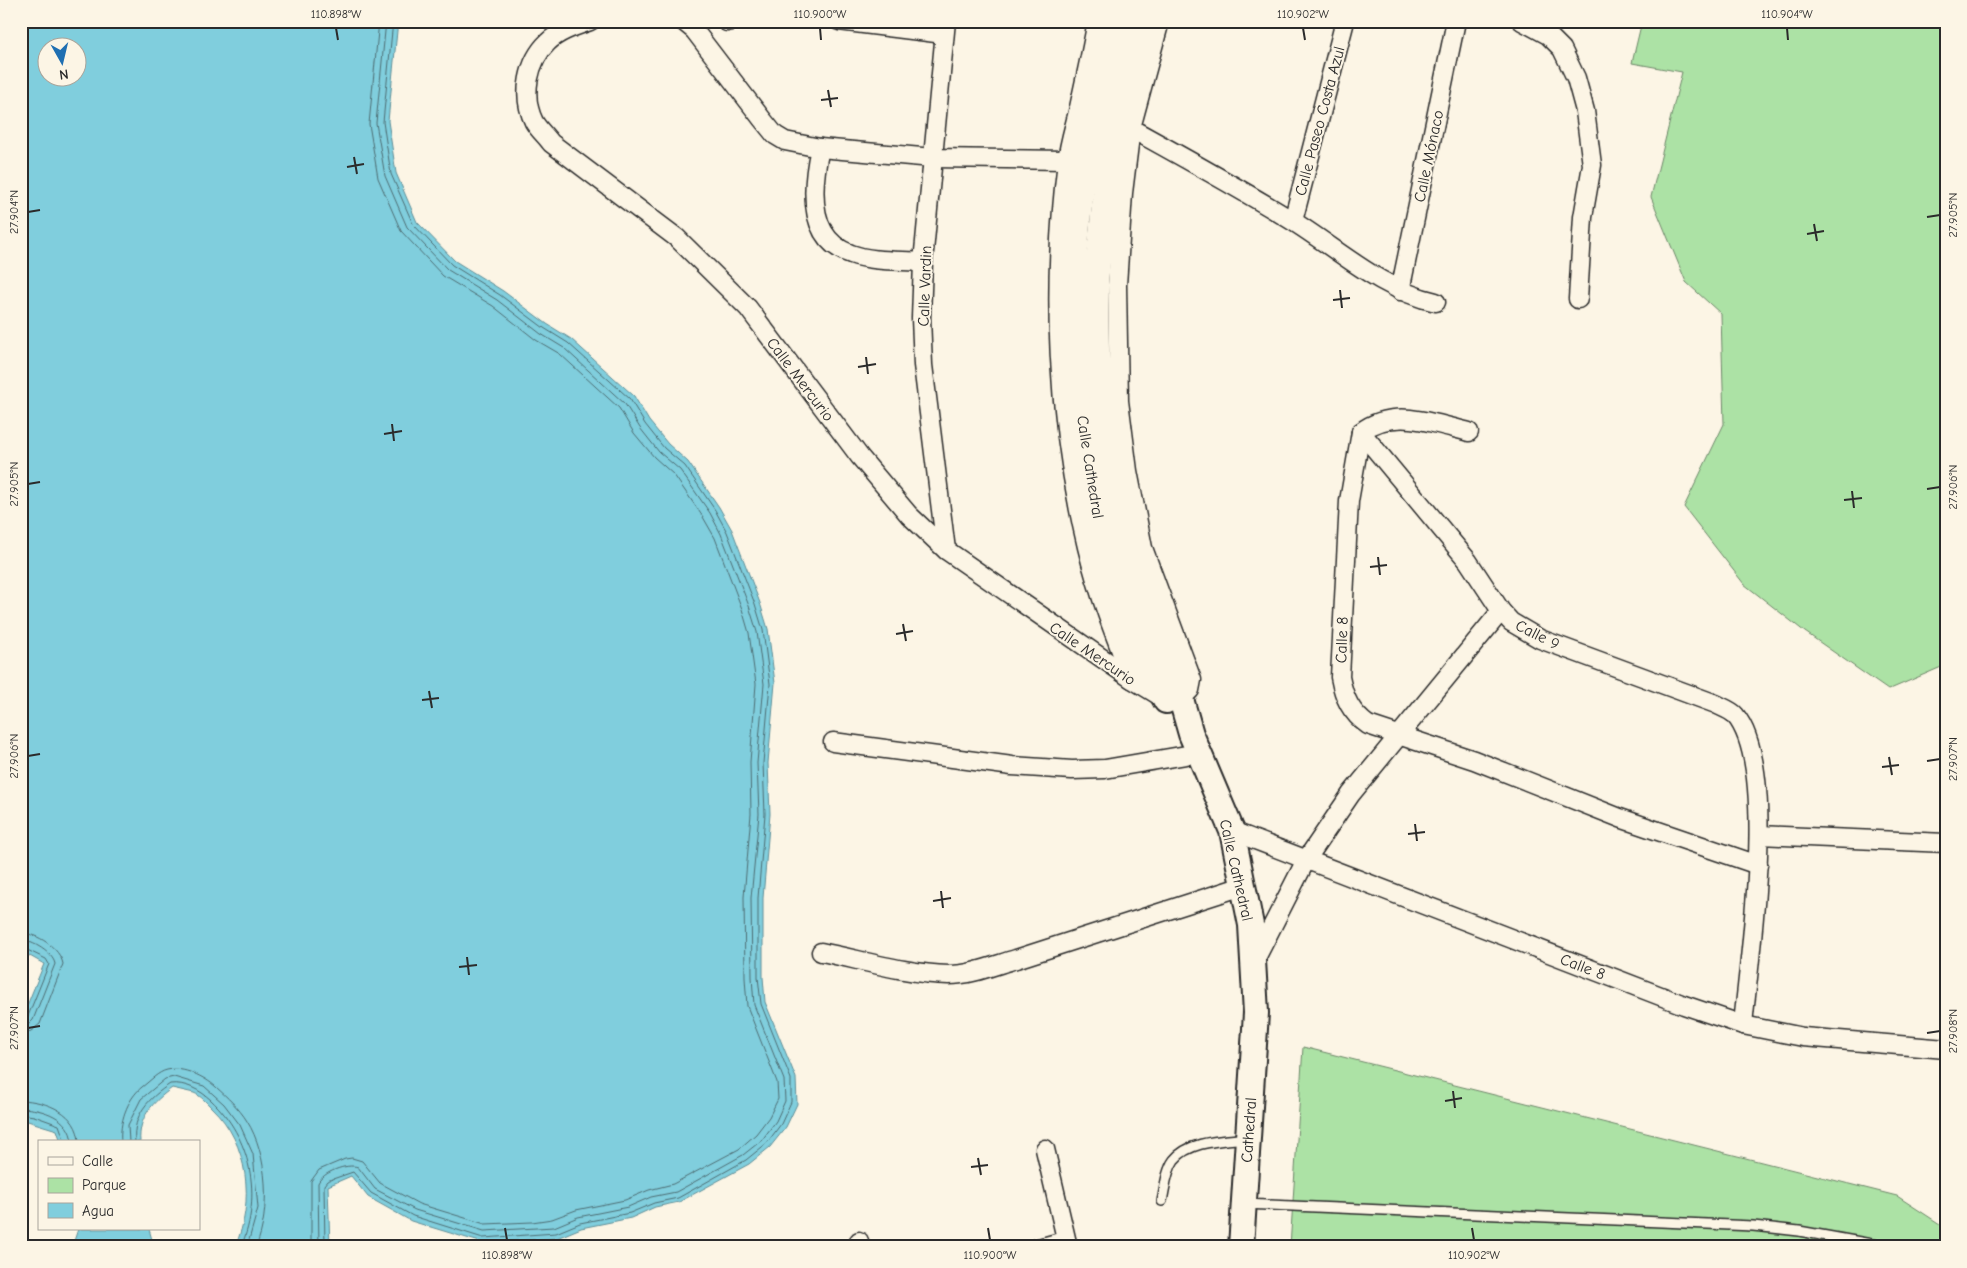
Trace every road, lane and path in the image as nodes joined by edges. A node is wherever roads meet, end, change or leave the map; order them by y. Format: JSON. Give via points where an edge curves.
{"nodes":[{"id":1,"x":590,"y":21,"type":"edge"},
{"id":2,"x":683,"y":21,"type":"edge"},
{"id":3,"x":839,"y":21,"type":"edge"},
{"id":4,"x":1097,"y":21,"type":"edge"},
{"id":5,"x":1118,"y":21,"type":"edge"},
{"id":6,"x":1140,"y":21,"type":"edge"},
{"id":7,"x":1160,"y":21,"type":"edge"},
{"id":8,"x":1344,"y":21,"type":"edge"},
{"id":9,"x":1456,"y":21,"type":"edge"},
{"id":10,"x":1522,"y":21,"type":"edge"},
{"id":11,"x":945,"y":28,"type":"edge"},
{"id":12,"x":1114,"y":120,"type":"junction"},
{"id":13,"x":820,"y":148,"type":"junction"},
{"id":14,"x":933,"y":158,"type":"junction"},
{"id":15,"x":1067,"y":160,"type":"junction"},
{"id":16,"x":1293,"y":221,"type":"junction"},
{"id":17,"x":923,"y":262,"type":"junction"},
{"id":18,"x":1400,"y":290,"type":"junction"},
{"id":19,"x":1578,"y":299,"type":"dead end"},
{"id":20,"x":1436,"y":302,"type":"dead end"},
{"id":21,"x":1361,"y":432,"type":"junction"},
{"id":22,"x":1469,"y":432,"type":"dead end"},
{"id":23,"x":946,"y":550,"type":"junction"},
{"id":24,"x":1501,"y":610,"type":"junction"},
{"id":25,"x":1132,"y":680,"type":"junction"},
{"id":26,"x":1173,"y":699,"type":"junction"},
{"id":27,"x":1397,"y":736,"type":"junction"},
{"id":28,"x":833,"y":742,"type":"dead end"},
{"id":29,"x":1194,"y":744,"type":"junction"},
{"id":30,"x":1232,"y":832,"type":"junction"},
{"id":31,"x":1759,"y":835,"type":"junction"},
{"id":32,"x":1946,"y":843,"type":"edge"},
{"id":33,"x":1306,"y":860,"type":"junction"},
{"id":34,"x":1758,"y":865,"type":"junction"},
{"id":35,"x":1243,"y":886,"type":"junction"},
{"id":36,"x":821,"y":952,"type":"dead end"},
{"id":37,"x":1254,"y":962,"type":"junction"},
{"id":38,"x":1256,"y":1012,"type":"joint"},
{"id":39,"x":1743,"y":1025,"type":"junction"},
{"id":40,"x":1946,"y":1049,"type":"edge"},
{"id":41,"x":1248,"y":1138,"type":"junction"},
{"id":42,"x":1045,"y":1149,"type":"dead end"},
{"id":43,"x":1162,"y":1201,"type":"dead end"},
{"id":44,"x":1243,"y":1204,"type":"junction"},
{"id":45,"x":1066,"y":1241,"type":"edge"},
{"id":46,"x":1025,"y":1247,"type":"edge"},
{"id":47,"x":1241,"y":1247,"type":"edge"},
{"id":48,"x":1888,"y":1247,"type":"edge"}],
"edges":[{"from":1,"to":23,"type":"street","name":"Calle Mercurio","via":[[549,41],[534,61],[527,90],[534,123],[551,143],[677,238],[748,308],[860,457],[909,515]]},
{"from":2,"to":13,"type":"street","via":[[694,30],[775,135],[797,144]]},
{"from":3,"to":11,"type":"street"},
{"from":4,"to":15,"type":"street"},
{"from":5,"to":12,"type":"street"},
{"from":6,"to":12,"type":"street"},
{"from":7,"to":12,"type":"street"},
{"from":8,"to":16,"type":"street","name":"Calle Paseo Costa Azul"},
{"from":9,"to":18,"type":"street","name":"Calle Mónaco"},
{"from":10,"to":19,"type":"street","via":[[1548,36],[1562,49],[1576,78],[1585,111],[1592,165],[1583,217]]},
{"from":11,"to":14,"type":"street","name":"Calle Vardin"},
{"from":12,"to":16,"type":"street"},
{"from":12,"to":26,"type":"street","name":"Calle Cathedral","via":[[1096,292],[1097,349],[1105,436],[1118,516]]},
{"from":12,"to":26,"type":"street","via":[[1119,401],[1143,548],[1192,680],[1190,690]]},
{"from":12,"to":26,"type":"street","name":"Calle Cathedral","via":[[1084,180],[1076,247],[1075,288],[1083,424],[1095,500],[1117,594]]},
{"from":13,"to":14,"type":"street"},
{"from":13,"to":17,"type":"street","via":[[813,185],[814,204],[824,232],[833,244],[850,254],[868,258]]},
{"from":14,"to":15,"type":"street"},
{"from":14,"to":17,"type":"street","name":"Calle Vardin"},
{"from":15,"to":25,"type":"street","via":[[1060,241],[1062,400],[1072,475],[1088,549],[1111,626]]},
{"from":16,"to":18,"type":"street"},
{"from":17,"to":23,"type":"street","name":"Calle Vardin","via":[[923,365]]},
{"from":18,"to":20,"type":"street"},
{"from":21,"to":22,"type":"street","via":[[1371,424],[1398,417]]},
{"from":21,"to":24,"type":"street","name":"Calle 9","via":[[1468,562]]},
{"from":21,"to":27,"type":"street","name":"Calle 8","via":[[1349,501],[1340,677],[1343,693],[1356,717]]},
{"from":23,"to":25,"type":"street","name":"Calle Mercurio"},
{"from":24,"to":27,"type":"street"},
{"from":24,"to":31,"type":"street","name":"Calle 9","via":[[1511,622],[1540,639],[1716,704],[1735,714],[1751,752],[1760,809]]},
{"from":25,"to":26,"type":"street","name":"Calle Mercurio"},
{"from":26,"to":29,"type":"street","name":"Calle Cathedral"},
{"from":27,"to":33,"type":"street","via":[[1351,794]]},
{"from":27,"to":34,"type":"street","name":"Calle 8","via":[[1474,760],[1620,818]]},
{"from":28,"to":29,"type":"street","via":[[1012,766],[1072,770],[1105,768]]},
{"from":29,"to":30,"type":"street","name":"Calle Cathedral"},
{"from":30,"to":33,"type":"street","name":"Calle 8"},
{"from":30,"to":35,"type":"street","name":"Calle Cathedral"},
{"from":31,"to":32,"type":"street"},
{"from":31,"to":34,"type":"street"},
{"from":33,"to":37,"type":"street"},
{"from":33,"to":39,"type":"street","name":"Calle 8"},
{"from":34,"to":39,"type":"street"},
{"from":35,"to":36,"type":"street","via":[[1016,959],[950,975],[917,972]]},
{"from":35,"to":37,"type":"street","name":"Calle Cathedral"},
{"from":37,"to":38,"type":"street","name":"Calle Cathedral"},
{"from":38,"to":41,"type":"street","name":"Cathedral"},
{"from":39,"to":40,"type":"street","name":"Calle 8","via":[[1803,1037]]},
{"from":41,"to":43,"type":"lane","via":[[1206,1144],[1183,1152],[1174,1161]]},
{"from":41,"to":44,"type":"street","name":"Cathedral"},
{"from":42,"to":45,"type":"street"},
{"from":44,"to":47,"type":"street","name":"Cathedral"},
{"from":44,"to":48,"type":"lane","via":[[1753,1226]]},
{"from":45,"to":46,"type":"lane"}]}
